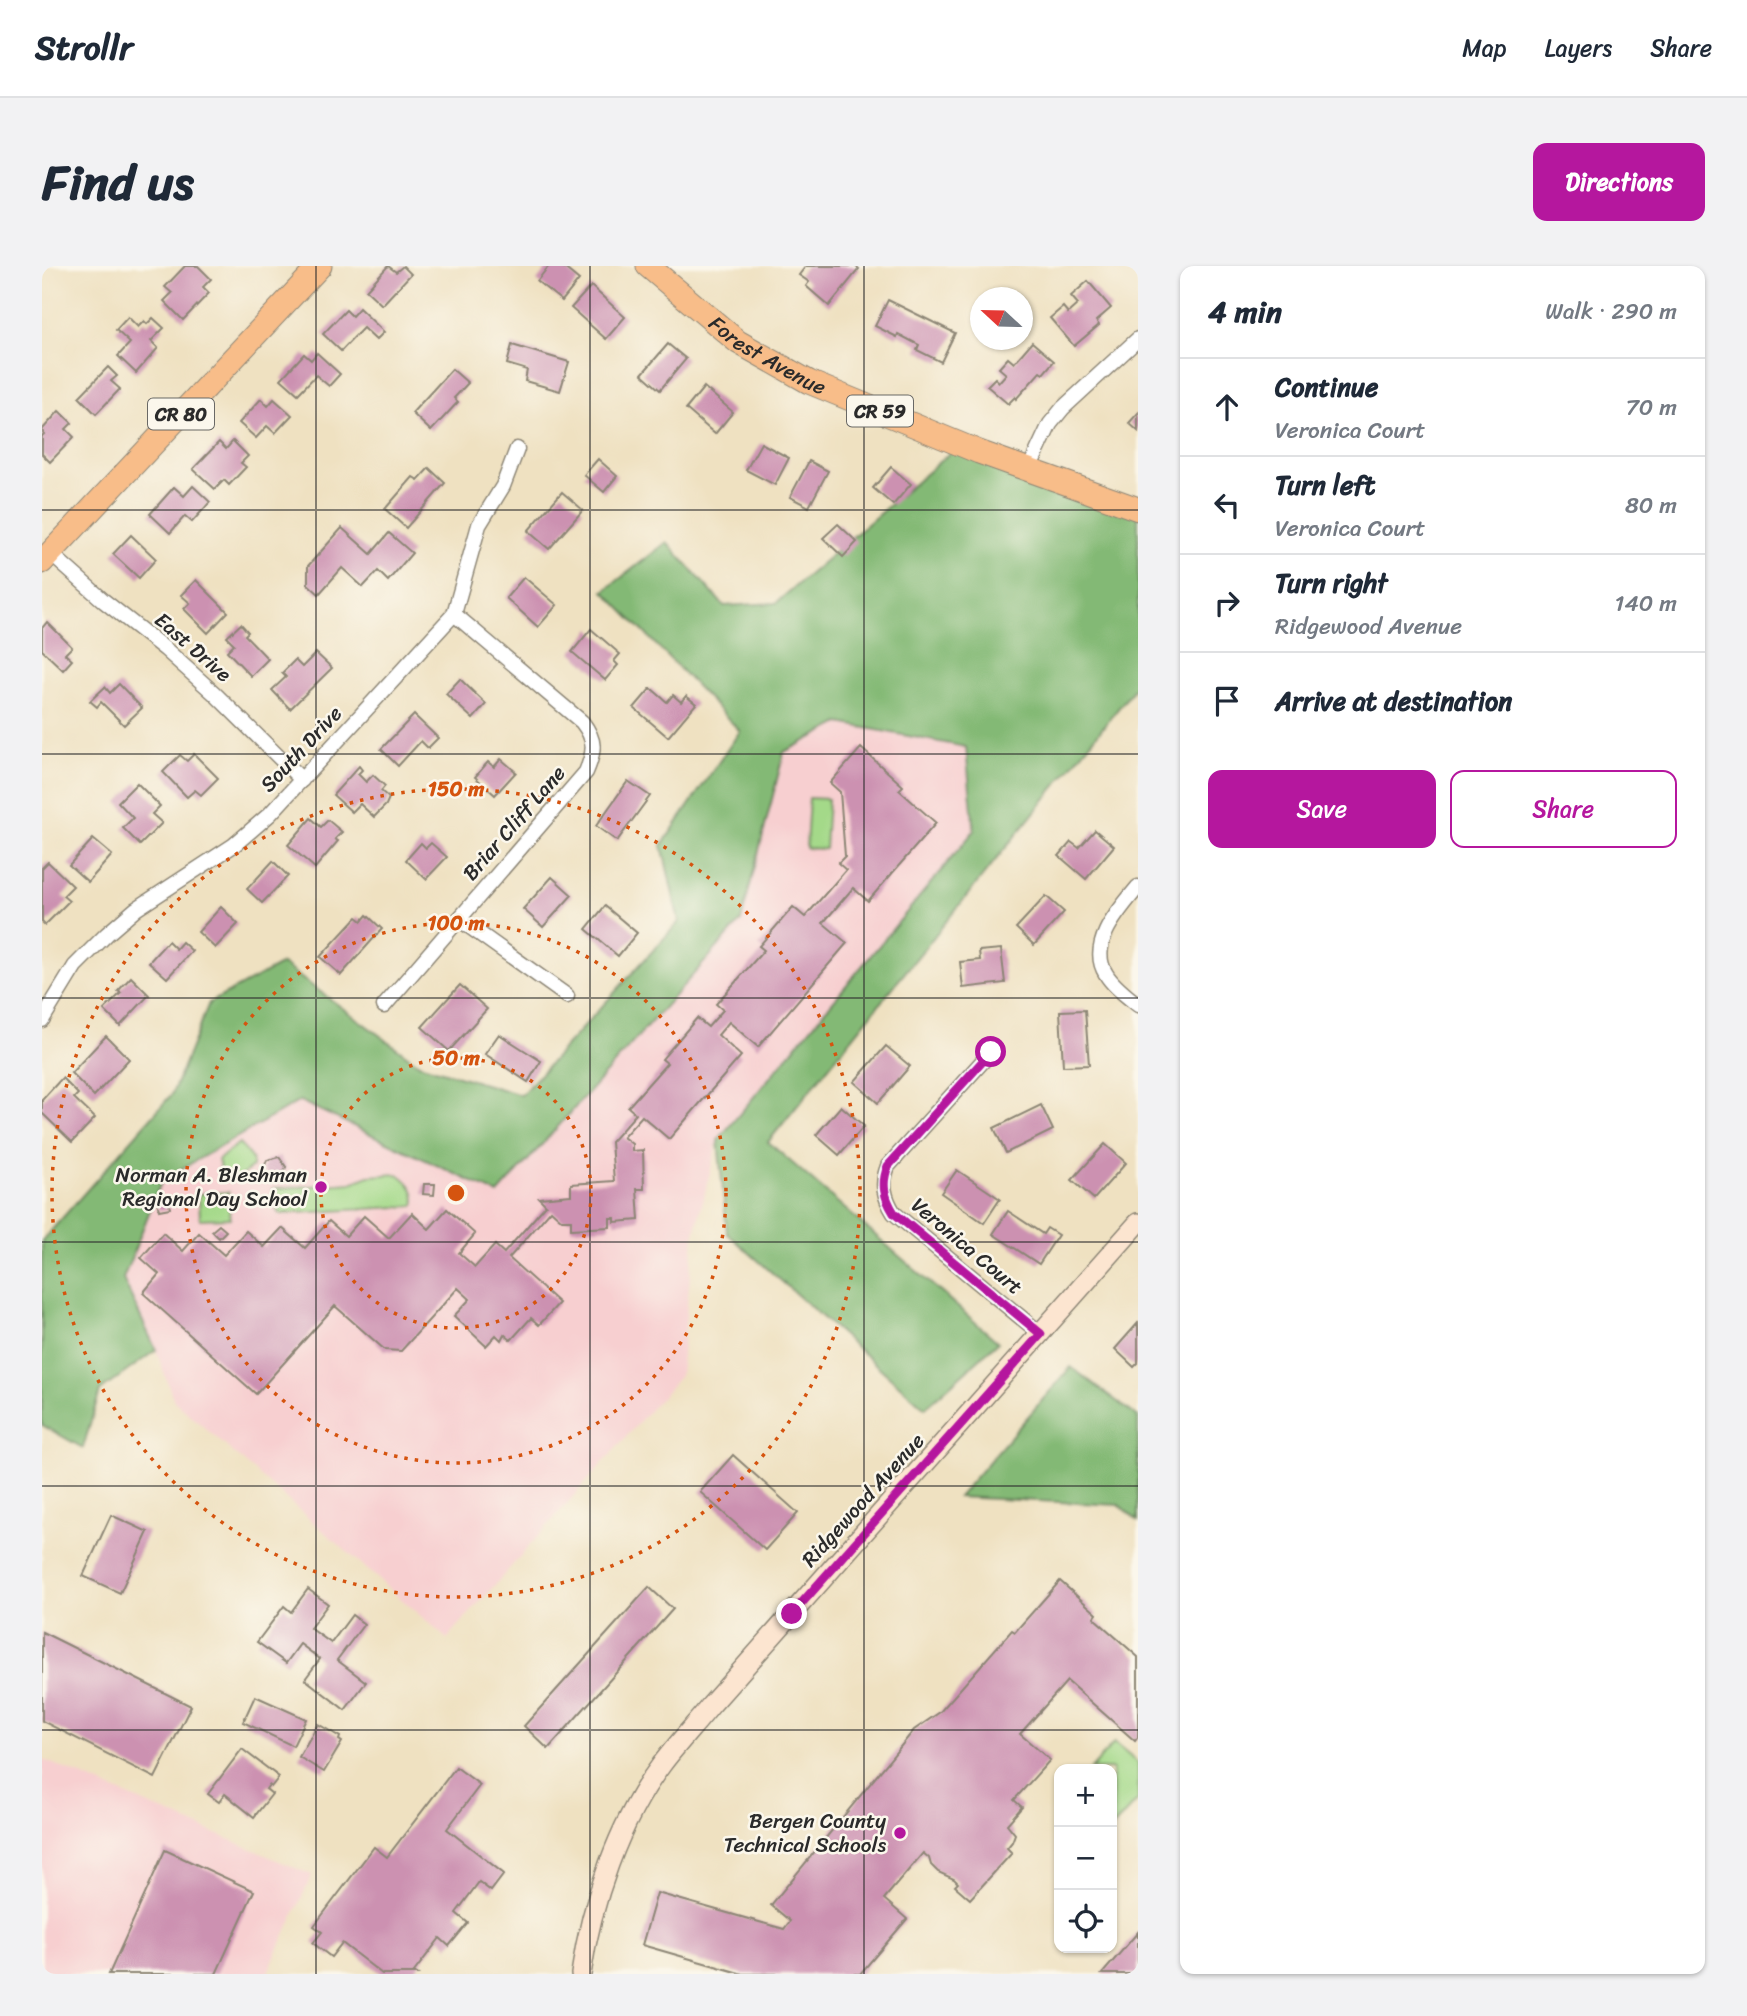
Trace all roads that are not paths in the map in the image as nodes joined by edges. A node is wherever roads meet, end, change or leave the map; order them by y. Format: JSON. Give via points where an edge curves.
{"nodes":[{"id":1,"x":320,"y":266,"type":"edge"},
{"id":2,"x":648,"y":266,"type":"edge"},
{"id":3,"x":1138,"y":339,"type":"edge"},
{"id":4,"x":517,"y":449,"type":"dead end"},
{"id":5,"x":1028,"y":471,"type":"junction"},
{"id":6,"x":1138,"y":509,"type":"edge"},
{"id":7,"x":46,"y":558,"type":"edge"},
{"id":8,"x":454,"y":614,"type":"junction"},
{"id":9,"x":302,"y":780,"type":"junction"},
{"id":10,"x":1138,"y":887,"type":"edge"},
{"id":11,"x":459,"y":919,"type":"junction"},
{"id":12,"x":567,"y":996,"type":"dead end"},
{"id":13,"x":1138,"y":1005,"type":"edge"},
{"id":14,"x":384,"y":1006,"type":"dead end"},
{"id":15,"x":42,"y":1020,"type":"edge"},
{"id":16,"x":991,"y":1052,"type":"dead end"},
{"id":17,"x":1138,"y":1223,"type":"edge"},
{"id":18,"x":1041,"y":1334,"type":"junction"},
{"id":19,"x":582,"y":1974,"type":"edge"}],
"edges":[{"from":1,"to":7,"type":"main road","number":"CR 80"},
{"from":2,"to":5,"type":"main road","name":"Forest Avenue","number":"CR 59","via":[[738,342],[809,382]]},
{"from":3,"to":5,"type":"street","via":[[1063,408],[1050,424]]},
{"from":4,"to":8,"type":"street","name":"South Drive","via":[[503,486],[479,525]]},
{"from":5,"to":6,"type":"main road","name":"Forest Avenue","number":"CR 59"},
{"from":7,"to":9,"type":"street","name":"East Drive","via":[[165,649]]},
{"from":8,"to":9,"type":"street","name":"South Drive"},
{"from":8,"to":11,"type":"street","name":"Briar Cliff Lane","via":[[582,722],[593,743],[586,772]]},
{"from":9,"to":15,"type":"street","name":"South Drive","via":[[234,845],[136,909],[107,934],[75,966]]},
{"from":10,"to":13,"type":"street","via":[[1113,919],[1100,954],[1105,974]]},
{"from":11,"to":12,"type":"street"},
{"from":11,"to":14,"type":"street","name":"Briar Cliff Lane"},
{"from":16,"to":18,"type":"street","name":"Veronica Court","via":[[888,1166],[883,1190],[894,1213]]},
{"from":17,"to":18,"type":"street","name":"Ridgewood Avenue"},
{"from":18,"to":19,"type":"street","name":"Ridgewood Avenue","via":[[661,1765],[636,1804],[598,1898]]}]}
